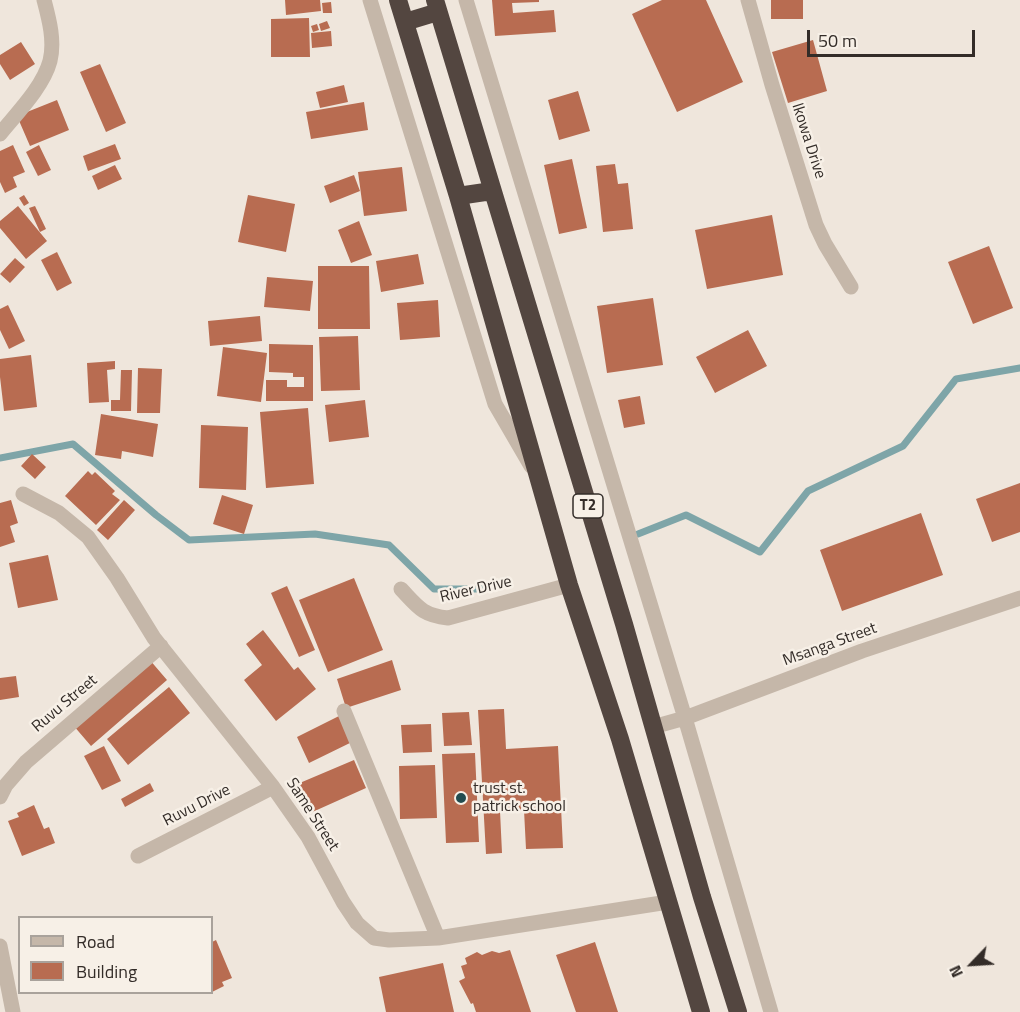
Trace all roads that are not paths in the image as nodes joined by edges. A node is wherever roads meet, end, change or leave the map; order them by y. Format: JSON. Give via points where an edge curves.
{"nodes":[{"id":1,"x":44,"y":0,"type":"edge"},
{"id":2,"x":370,"y":0,"type":"edge"},
{"id":3,"x":398,"y":0,"type":"edge"},
{"id":4,"x":466,"y":0,"type":"edge"},
{"id":5,"x":748,"y":0,"type":"edge"},
{"id":6,"x":436,"y":6,"type":"edge"},
{"id":7,"x":405,"y":22,"type":"junction"},
{"id":8,"x":0,"y":134,"type":"edge"},
{"id":9,"x":492,"y":191,"type":"junction"},
{"id":10,"x":458,"y":196,"type":"junction"},
{"id":11,"x":851,"y":286,"type":"dead end"},
{"id":12,"x":541,"y":484,"type":"junction"},
{"id":13,"x":23,"y":494,"type":"dead end"},
{"id":14,"x":569,"y":585,"type":"junction"},
{"id":15,"x":401,"y":589,"type":"dead end"},
{"id":16,"x":1020,"y":598,"type":"edge"},
{"id":17,"x":162,"y":646,"type":"junction"},
{"id":18,"x":344,"y":711,"type":"dead end"},
{"id":19,"x":685,"y":718,"type":"junction"},
{"id":20,"x":653,"y":727,"type":"junction"},
{"id":21,"x":273,"y":787,"type":"junction"},
{"id":22,"x":0,"y":797,"type":"edge"},
{"id":23,"x":138,"y":856,"type":"dead end"},
{"id":24,"x":668,"y":902,"type":"junction"},
{"id":25,"x":438,"y":938,"type":"junction"},
{"id":26,"x":0,"y":946,"type":"edge"},
{"id":27,"x":13,"y":1012,"type":"edge"},
{"id":28,"x":701,"y":1012,"type":"edge"},
{"id":29,"x":738,"y":1012,"type":"edge"},
{"id":30,"x":771,"y":1012,"type":"edge"}],
"edges":[{"from":1,"to":8,"type":"street","via":[[51,31],[51,59],[42,81]]},
{"from":2,"to":12,"type":"street","via":[[495,404]]},
{"from":3,"to":7,"type":"highway","number":"T2"},
{"from":4,"to":19,"type":"street"},
{"from":5,"to":11,"type":"street","name":"Ikowa Drive","via":[[819,233]]},
{"from":6,"to":7,"type":"highway"},
{"from":6,"to":9,"type":"highway","number":"T2"},
{"from":7,"to":10,"type":"highway","number":"T2"},
{"from":9,"to":10,"type":"highway"},
{"from":9,"to":20,"type":"highway","number":"T2"},
{"from":10,"to":12,"type":"highway","number":"T2"},
{"from":12,"to":14,"type":"highway","number":"T2"},
{"from":13,"to":17,"type":"street","name":"Same Street","via":[[59,513],[88,537]]},
{"from":14,"to":15,"type":"street","name":"River Drive","via":[[448,618],[422,611]]},
{"from":14,"to":24,"type":"highway","number":"T2"},
{"from":16,"to":19,"type":"street","name":"Msanga Street","via":[[862,651]]},
{"from":17,"to":21,"type":"street","name":"Same Street"},
{"from":17,"to":22,"type":"street","name":"Ruvu Street","via":[[26,762]]},
{"from":18,"to":25,"type":"street"},
{"from":19,"to":20,"type":"street","name":"Msanga Street"},
{"from":19,"to":30,"type":"street"},
{"from":20,"to":29,"type":"highway","number":"T2"},
{"from":21,"to":23,"type":"street","name":"Ruvu Drive"},
{"from":21,"to":25,"type":"street","name":"Same Street","via":[[308,837],[357,923],[374,938]]},
{"from":24,"to":25,"type":"street","name":"Same Street"},
{"from":24,"to":28,"type":"highway","number":"T2"},
{"from":26,"to":27,"type":"street"}]}
